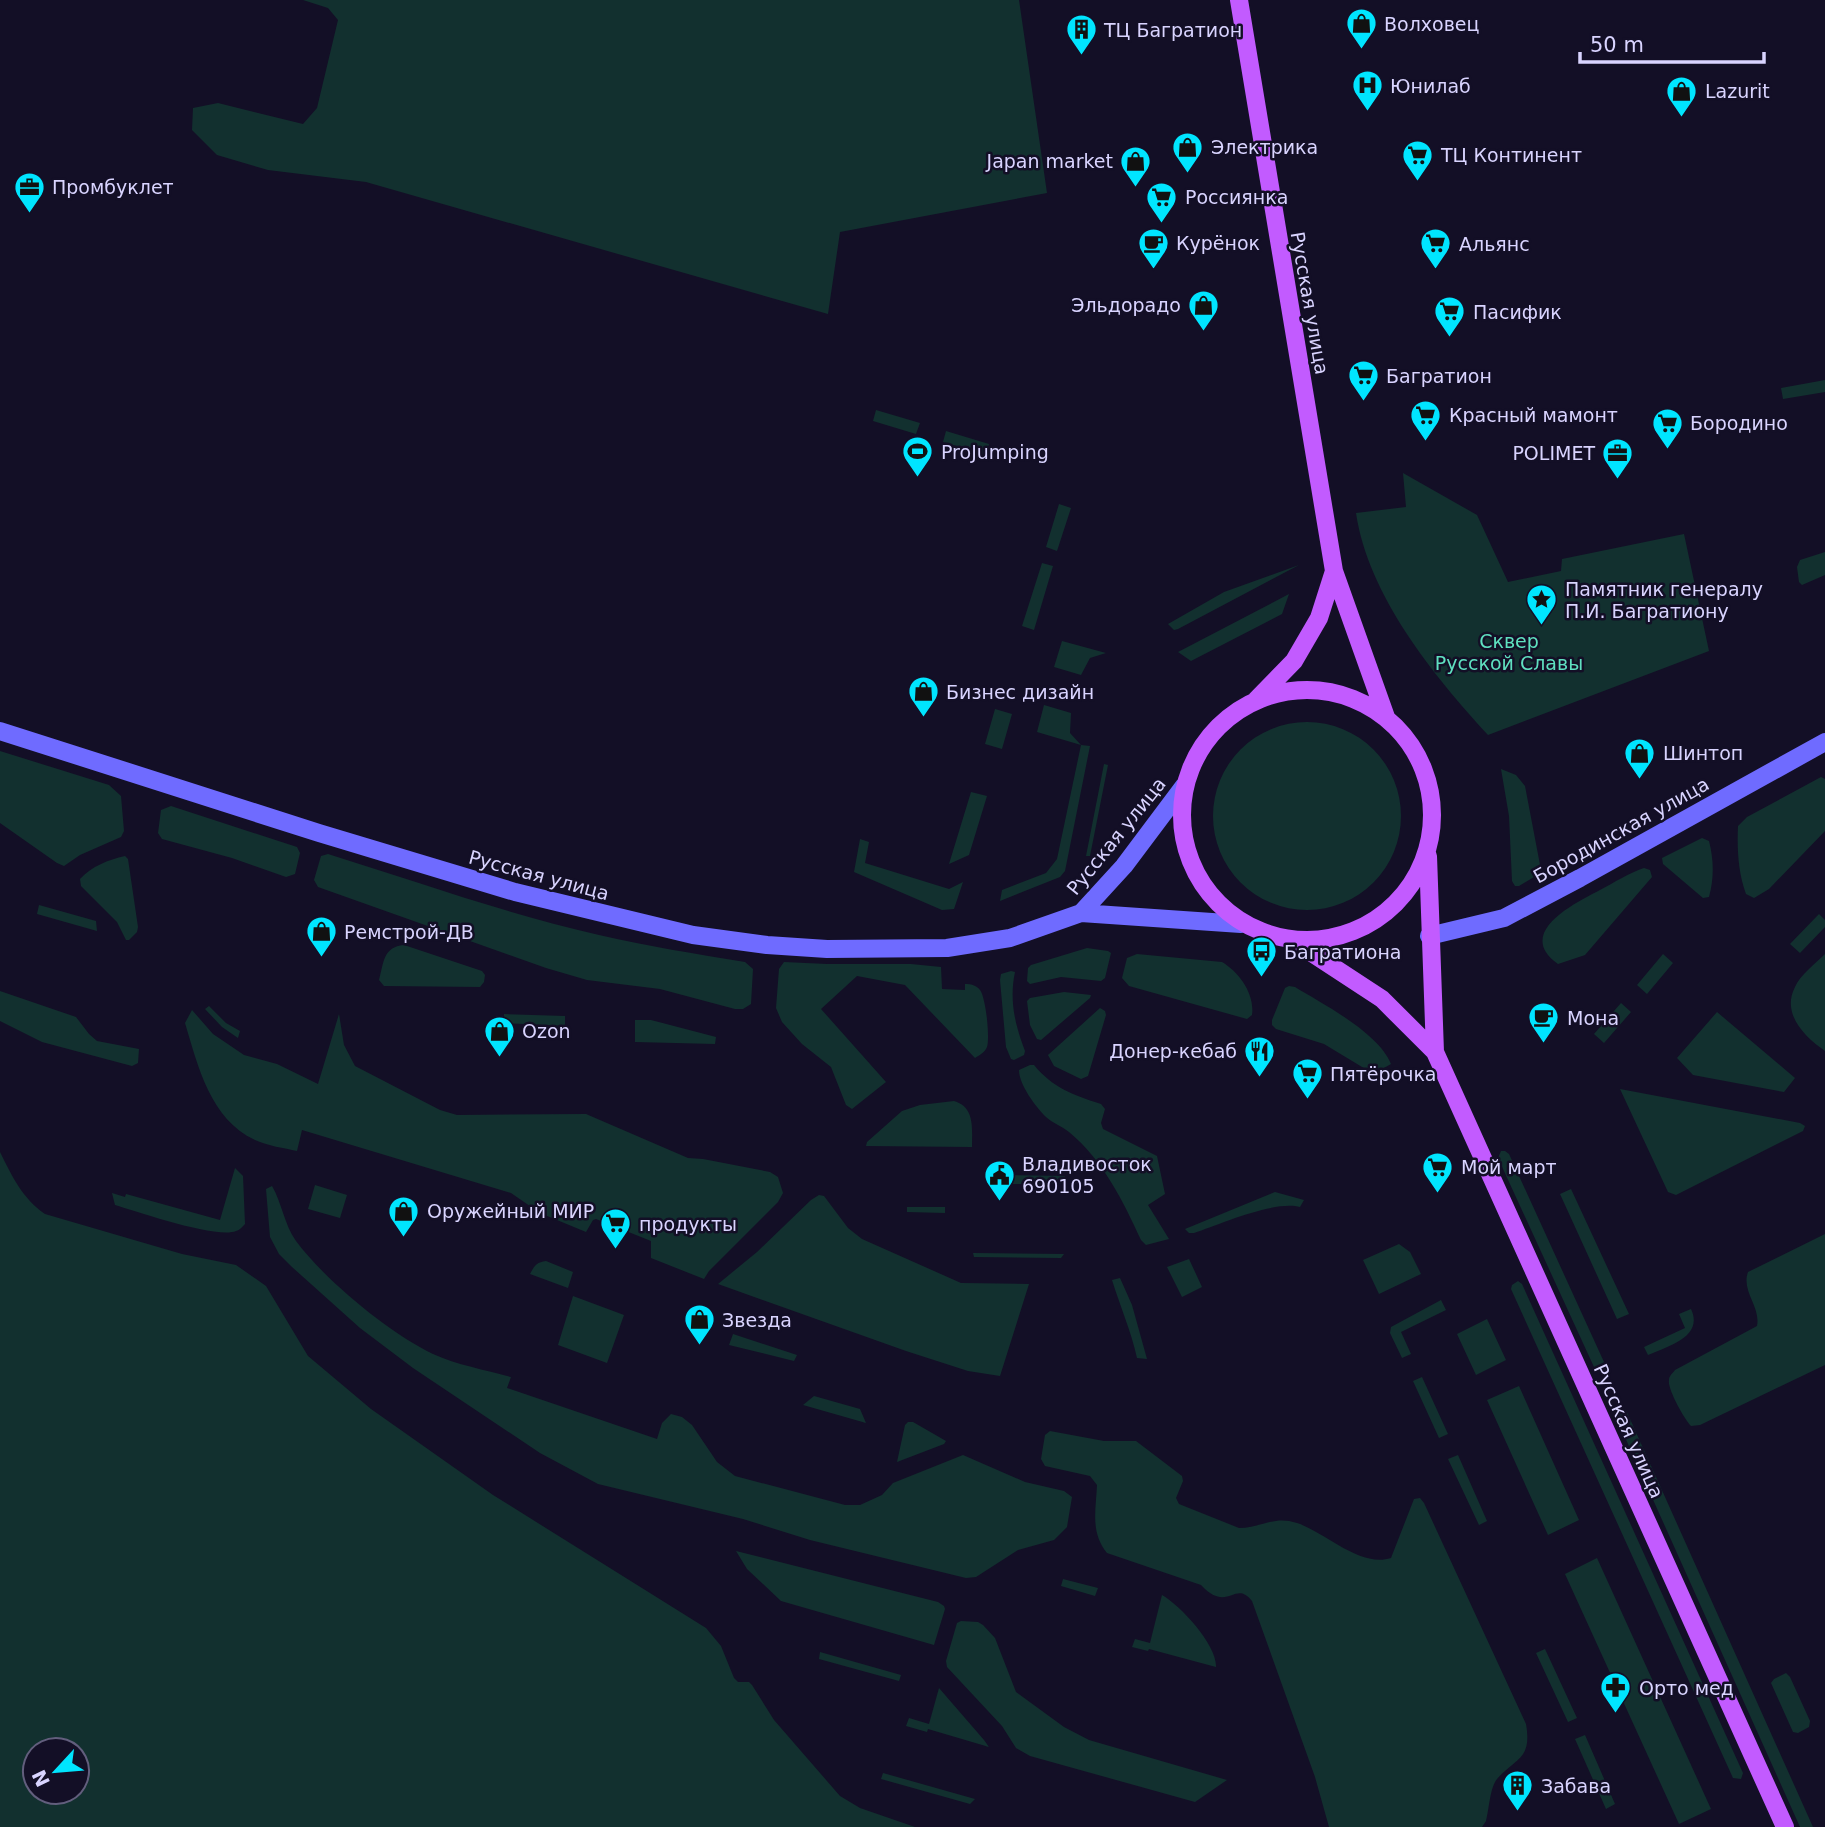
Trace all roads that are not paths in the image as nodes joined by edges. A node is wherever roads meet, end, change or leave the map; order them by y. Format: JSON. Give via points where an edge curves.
{"nodes":[{"id":1,"x":1239,"y":0,"type":"edge"},
{"id":2,"x":1334,"y":571,"type":"junction"},
{"id":3,"x":1256,"y":700,"type":"junction"},
{"id":4,"x":1386,"y":717,"type":"junction"},
{"id":5,"x":0,"y":731,"type":"edge"},
{"id":6,"x":1825,"y":742,"type":"edge"},
{"id":7,"x":1184,"y":786,"type":"junction"},
{"id":8,"x":1428,"y":852,"type":"junction"},
{"id":9,"x":1081,"y":913,"type":"junction"},
{"id":10,"x":1241,"y":924,"type":"junction"},
{"id":11,"x":1429,"y":936,"type":"junction"},
{"id":12,"x":1295,"y":942,"type":"junction"},
{"id":13,"x":1434,"y":1052,"type":"junction"},
{"id":14,"x":1785,"y":1827,"type":"edge"}],
"edges":[{"from":1,"to":2,"type":"main road","name":"Русская улица"},
{"from":2,"to":3,"type":"main road","name":"Русская улица","via":[[1319,618],[1294,661]]},
{"from":2,"to":4,"type":"main road","name":"Русская улица"},
{"from":3,"to":4,"type":"main road","via":[[1319,690],[1363,703]]},
{"from":3,"to":7,"type":"main road","via":[[1206,740]]},
{"from":4,"to":8,"type":"main road","via":[[1412,748],[1426,778],[1432,803]]},
{"from":5,"to":9,"type":"main road","name":"Русская улица","via":[[515,892],[692,935],[767,946],[947,948],[1010,938]]},
{"from":6,"to":11,"type":"main road","name":"Бородинская улица","via":[[1504,918]]},
{"from":7,"to":9,"type":"main road","name":"Русская улица","via":[[1124,866]]},
{"from":7,"to":10,"type":"main road","via":[[1181,831],[1196,872],[1217,902]]},
{"from":8,"to":11,"type":"main road","name":"Русская улица"},
{"from":8,"to":12,"type":"main road","via":[[1407,892],[1390,909],[1346,932]]},
{"from":9,"to":10,"type":"main road","name":"Русская улица"},
{"from":10,"to":12,"type":"main road"},
{"from":11,"to":13,"type":"main road","name":"Русская улица"},
{"from":12,"to":13,"type":"main road","name":"Русская улица","via":[[1382,999]]},
{"from":13,"to":14,"type":"main road","name":"Русская улица"}]}
